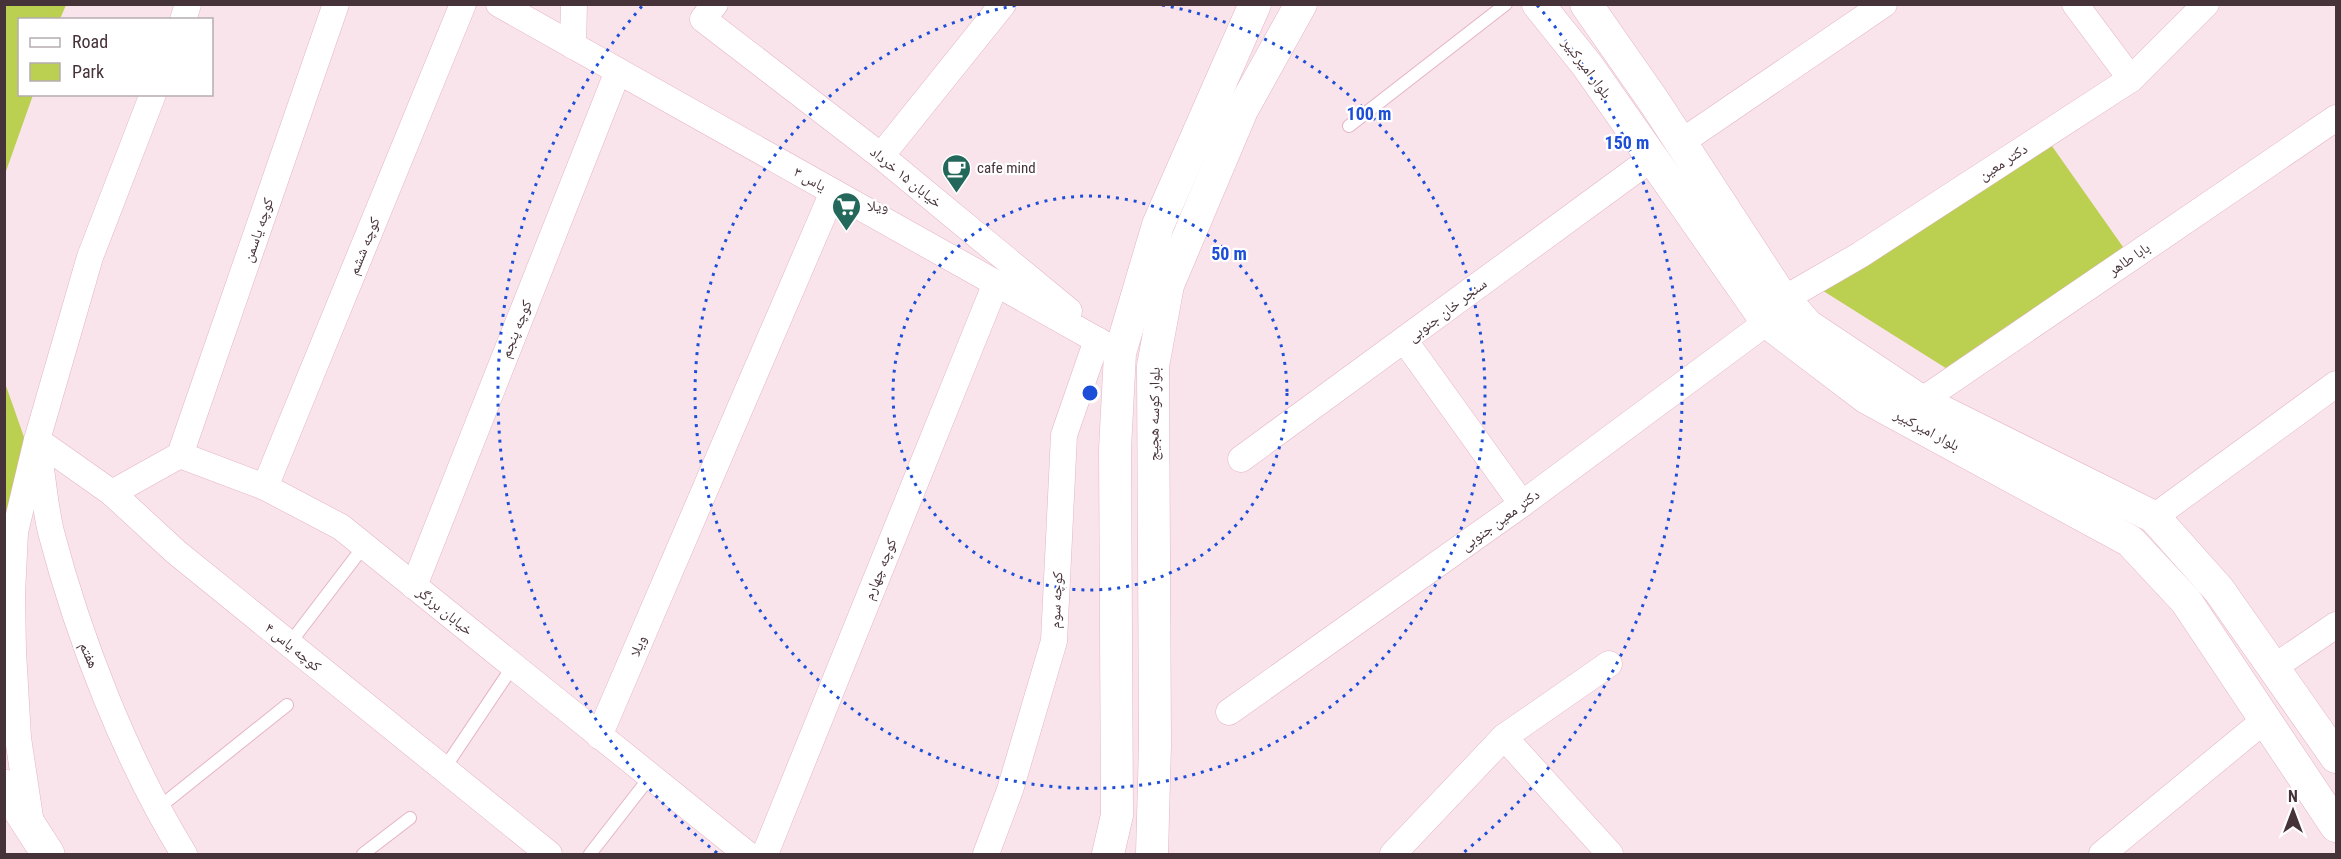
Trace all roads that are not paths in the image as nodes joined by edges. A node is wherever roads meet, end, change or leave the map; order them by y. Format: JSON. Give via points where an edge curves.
{"nodes":[{"id":1,"x":336,"y":4,"type":"edge"},
{"id":2,"x":463,"y":4,"type":"edge"},
{"id":3,"x":499,"y":4,"type":"edge"},
{"id":4,"x":574,"y":4,"type":"edge"},
{"id":5,"x":715,"y":4,"type":"edge"},
{"id":6,"x":1003,"y":4,"type":"edge"},
{"id":7,"x":1256,"y":4,"type":"edge"},
{"id":8,"x":1300,"y":4,"type":"edge"},
{"id":9,"x":1506,"y":4,"type":"edge"},
{"id":10,"x":1538,"y":4,"type":"edge"},
{"id":11,"x":1586,"y":4,"type":"edge"},
{"id":12,"x":1884,"y":4,"type":"edge"},
{"id":13,"x":2075,"y":4,"type":"edge"},
{"id":14,"x":2206,"y":4,"type":"edge"},
{"id":15,"x":573,"y":46,"type":"junction"},
{"id":16,"x":618,"y":71,"type":"junction"},
{"id":17,"x":2131,"y":79,"type":"junction"},
{"id":18,"x":152,"y":96,"type":"edge"},
{"id":19,"x":2337,"y":118,"type":"edge"},
{"id":20,"x":1349,"y":126,"type":"dead end"},
{"id":21,"x":1680,"y":143,"type":"junction"},
{"id":22,"x":881,"y":156,"type":"junction"},
{"id":23,"x":1652,"y":158,"type":"junction"},
{"id":24,"x":833,"y":192,"type":"junction"},
{"id":25,"x":996,"y":283,"type":"junction"},
{"id":26,"x":1776,"y":310,"type":"junction"},
{"id":27,"x":1405,"y":341,"type":"junction"},
{"id":28,"x":1108,"y":346,"type":"junction"},
{"id":29,"x":1153,"y":366,"type":"junction"},
{"id":30,"x":2337,"y":384,"type":"edge"},
{"id":31,"x":1921,"y":401,"type":"junction"},
{"id":32,"x":37,"y":440,"type":"junction"},
{"id":33,"x":180,"y":455,"type":"junction"},
{"id":34,"x":1241,"y":459,"type":"dead end"},
{"id":35,"x":265,"y":487,"type":"junction"},
{"id":36,"x":112,"y":493,"type":"junction"},
{"id":37,"x":1522,"y":504,"type":"junction"},
{"id":38,"x":2154,"y":517,"type":"junction"},
{"id":39,"x":2130,"y":541,"type":"junction"},
{"id":40,"x":364,"y":546,"type":"junction"},
{"id":41,"x":414,"y":586,"type":"junction"},
{"id":42,"x":8,"y":606,"type":"edge"},
{"id":43,"x":2337,"y":625,"type":"edge"},
{"id":44,"x":290,"y":643,"type":"junction"},
{"id":45,"x":1609,"y":664,"type":"dead end"},
{"id":46,"x":513,"y":666,"type":"junction"},
{"id":47,"x":2273,"y":668,"type":"junction"},
{"id":48,"x":287,"y":705,"type":"dead end"},
{"id":49,"x":1229,"y":712,"type":"dead end"},
{"id":50,"x":2266,"y":719,"type":"junction"},
{"id":51,"x":599,"y":736,"type":"junction"},
{"id":52,"x":1504,"y":737,"type":"junction"},
{"id":53,"x":2337,"y":757,"type":"edge"},
{"id":54,"x":444,"y":769,"type":"junction"},
{"id":55,"x":650,"y":777,"type":"junction"},
{"id":56,"x":4,"y":786,"type":"edge"},
{"id":57,"x":156,"y":809,"type":"junction"},
{"id":58,"x":410,"y":818,"type":"dead end"},
{"id":59,"x":31,"y":824,"type":"junction"},
{"id":60,"x":2337,"y":826,"type":"edge"},
{"id":61,"x":48,"y":855,"type":"edge"},
{"id":62,"x":184,"y":855,"type":"edge"},
{"id":63,"x":363,"y":855,"type":"edge"},
{"id":64,"x":549,"y":855,"type":"edge"},
{"id":65,"x":590,"y":855,"type":"edge"},
{"id":66,"x":747,"y":855,"type":"edge"},
{"id":67,"x":765,"y":855,"type":"edge"},
{"id":68,"x":986,"y":855,"type":"edge"},
{"id":69,"x":1108,"y":855,"type":"edge"},
{"id":70,"x":1152,"y":855,"type":"edge"},
{"id":71,"x":1393,"y":855,"type":"edge"},
{"id":72,"x":1610,"y":855,"type":"edge"},
{"id":73,"x":2102,"y":855,"type":"edge"}],
"edges":[{"from":1,"to":33,"type":"street","name":"کوچه یاسمن"},
{"from":2,"to":35,"type":"street","name":"کوچه ششم"},
{"from":3,"to":15,"type":"street","name":"یاس ۳"},
{"from":4,"to":15,"type":"street"},
{"from":5,"to":22,"type":"street","name":"خیابان ۱۵ خرداد","via":[[703,19]]},
{"from":6,"to":22,"type":"street"},
{"from":7,"to":28,"type":"street"},
{"from":8,"to":29,"type":"street","name":"بلوار کوسه هجیج","via":[[1242,110],[1168,285]]},
{"from":9,"to":20,"type":"lane"},
{"from":10,"to":23,"type":"street","name":"بلوار امیرکبیر","via":[[1587,65]]},
{"from":11,"to":21,"type":"street","name":"بلوار امیرکبیر"},
{"from":12,"to":21,"type":"street"},
{"from":13,"to":17,"type":"street"},
{"from":14,"to":17,"type":"street","name":"دکتر معین"},
{"from":15,"to":16,"type":"street","name":"یاس ۳"},
{"from":16,"to":24,"type":"street","name":"یاس ۳"},
{"from":16,"to":41,"type":"street","name":"کوچه پنجم"},
{"from":17,"to":26,"type":"street","name":"دکتر معین"},
{"from":18,"to":32,"type":"street","via":[[90,257]]},
{"from":19,"to":31,"type":"street","name":"بابا طاهر"},
{"from":21,"to":26,"type":"street","name":"بلوار امیرکبیر"},
{"from":22,"to":28,"type":"street","name":"خیابان ۱۵ خرداد"},
{"from":23,"to":26,"type":"street","name":"بلوار امیرکبیر"},
{"from":23,"to":27,"type":"street","name":"سنجر خان جنوبی"},
{"from":24,"to":25,"type":"street","name":"یاس ۳"},
{"from":24,"to":51,"type":"street","name":"ویلا"},
{"from":25,"to":28,"type":"street","name":"یاس ۳"},
{"from":25,"to":67,"type":"street","name":"کوچه چهارم"},
{"from":26,"to":31,"type":"street","name":"بلوار امیرکبیر","via":[[1807,325]]},
{"from":26,"to":37,"type":"street","name":"دکتر معین جنوبی"},
{"from":26,"to":39,"type":"street","name":"بلوار امیرکبیر","via":[[1867,398]]},
{"from":27,"to":34,"type":"street","name":"سنجر خان جنوبی"},
{"from":27,"to":37,"type":"street"},
{"from":28,"to":29,"type":"street"},
{"from":28,"to":68,"type":"street","name":"کوچه سوم","via":[[1064,435],[1054,642]]},
{"from":28,"to":69,"type":"street","via":[[1115,449],[1118,815]]},
{"from":29,"to":70,"type":"street","name":"بلوار کوسه هجیج"},
{"from":30,"to":38,"type":"street"},
{"from":31,"to":38,"type":"street","name":"بلوار امیرکبیر"},
{"from":32,"to":36,"type":"street","name":"کوچه یاس ۴"},
{"from":32,"to":42,"type":"street","via":[[15,532]]},
{"from":32,"to":57,"type":"street","name":"هفتم","via":[[51,529],[83,640]]},
{"from":33,"to":35,"type":"street","name":"خیابان برزگر"},
{"from":33,"to":36,"type":"street"},
{"from":35,"to":40,"type":"street","name":"خیابان برزگر","via":[[341,527]]},
{"from":36,"to":44,"type":"street","name":"کوچه یاس ۴","via":[[176,552]]},
{"from":37,"to":49,"type":"street","name":"دکتر معین جنوبی"},
{"from":38,"to":39,"type":"street"},
{"from":38,"to":47,"type":"street","name":"بلوار امیرکبیر","via":[[2219,590]]},
{"from":39,"to":50,"type":"street","name":"بلوار امیرکبیر","via":[[2186,601]]},
{"from":40,"to":41,"type":"street","name":"خیابان برزگر"},
{"from":40,"to":44,"type":"lane"},
{"from":41,"to":46,"type":"street","name":"خیابان برزگر"},
{"from":42,"to":59,"type":"street","via":[[18,738]]},
{"from":43,"to":47,"type":"street"},
{"from":44,"to":54,"type":"street","name":"کوچه یاس ۴"},
{"from":45,"to":52,"type":"street"},
{"from":46,"to":51,"type":"street","name":"خیابان برزگر"},
{"from":46,"to":54,"type":"lane"},
{"from":47,"to":53,"type":"street","name":"بلوار امیرکبیر"},
{"from":48,"to":57,"type":"lane"},
{"from":50,"to":60,"type":"street","name":"بلوار امیرکبیر"},
{"from":50,"to":73,"type":"street"},
{"from":51,"to":55,"type":"street","name":"خیابان برزگر"},
{"from":52,"to":71,"type":"street"},
{"from":52,"to":72,"type":"street"},
{"from":54,"to":64,"type":"street","name":"کوچه یاس ۴"},
{"from":55,"to":65,"type":"lane"},
{"from":55,"to":66,"type":"street","name":"خیابان برزگر"},
{"from":56,"to":59,"type":"main road"},
{"from":57,"to":62,"type":"street","name":"هفتم"},
{"from":58,"to":63,"type":"lane"},
{"from":59,"to":61,"type":"main road"}]}
